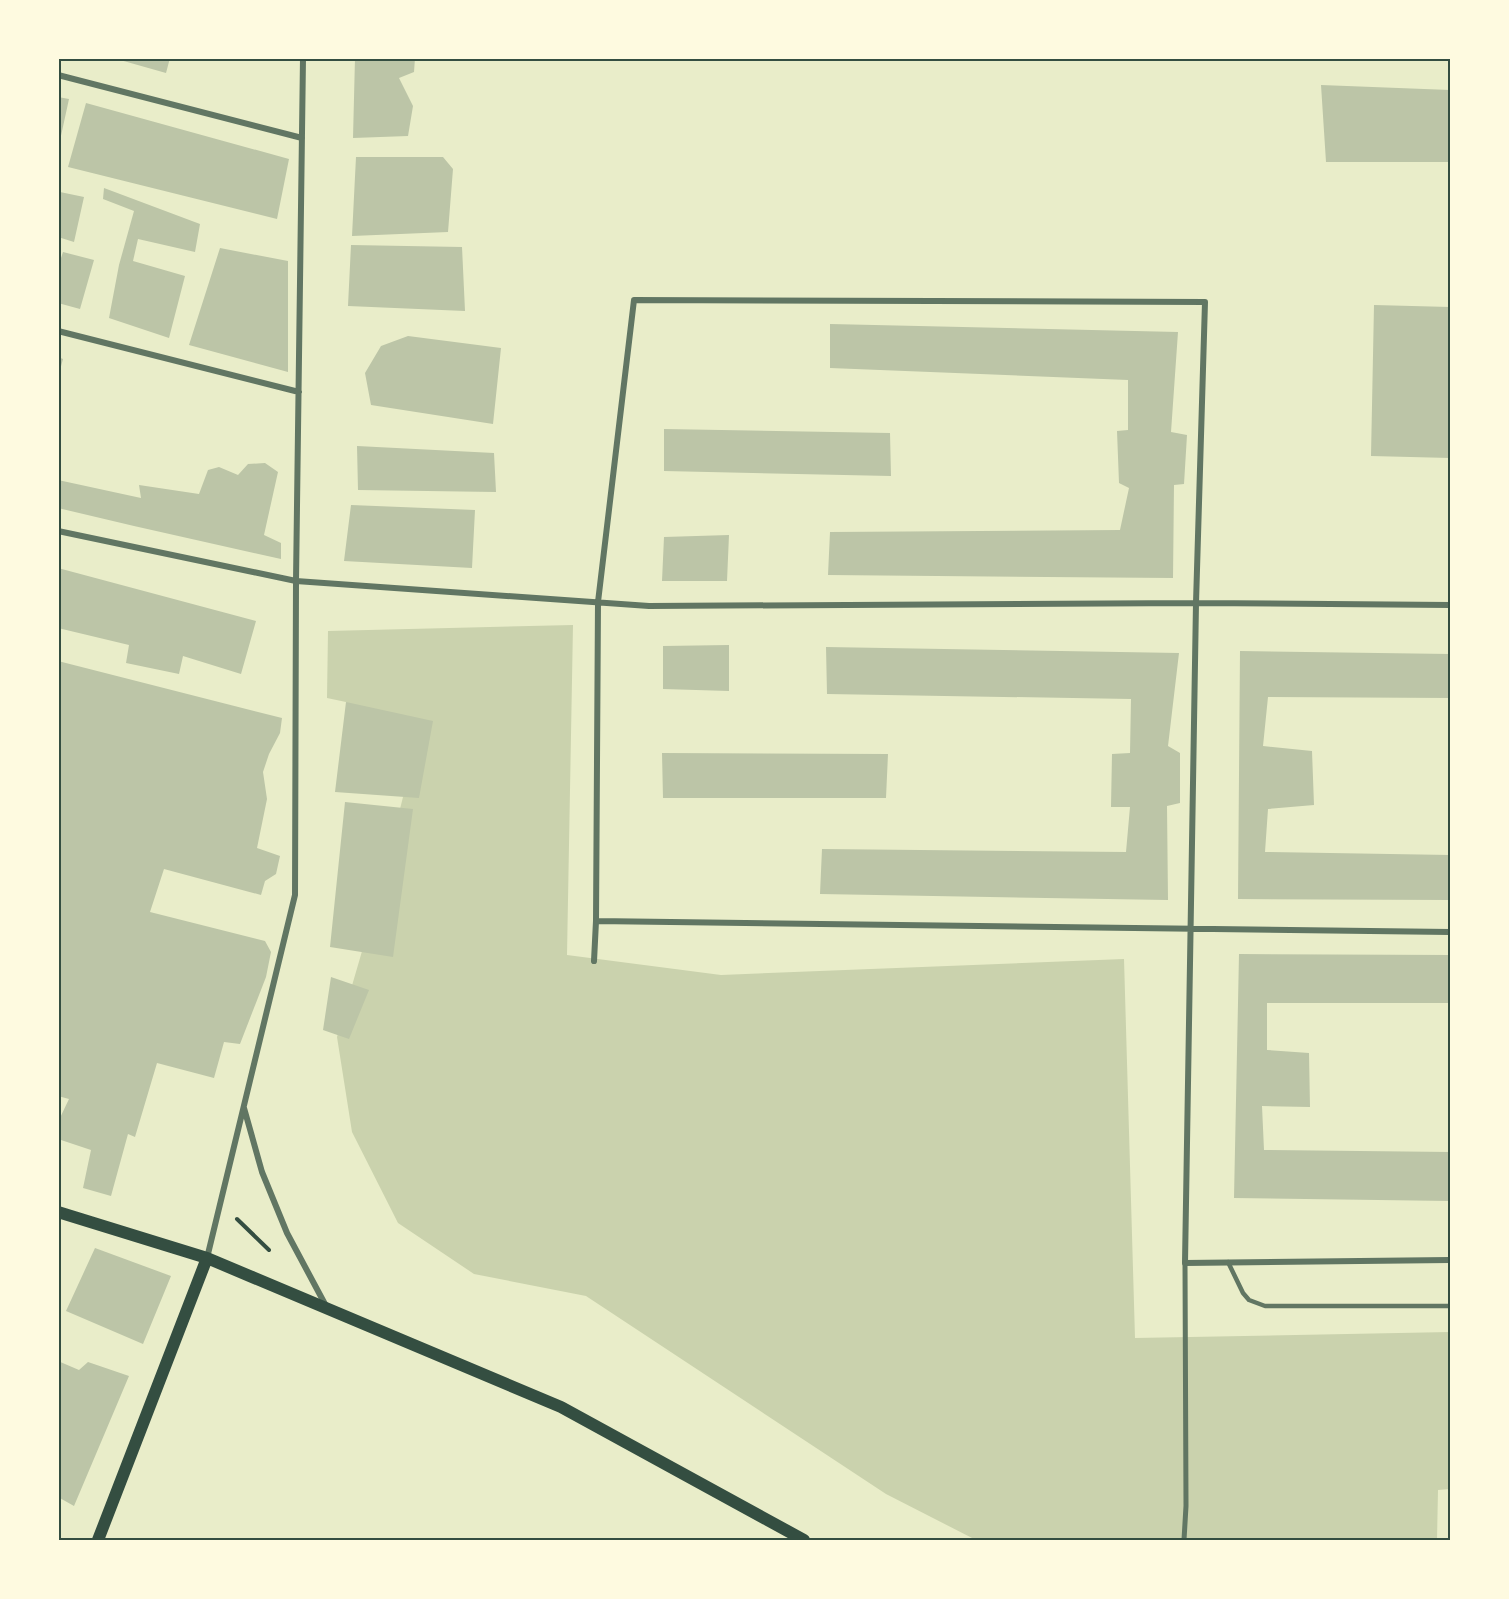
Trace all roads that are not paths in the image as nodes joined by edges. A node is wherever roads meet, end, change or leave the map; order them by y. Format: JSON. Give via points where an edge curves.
{"nodes":[{"id":1,"x":303,"y":58,"type":"edge"},
{"id":2,"x":58,"y":75,"type":"edge"},
{"id":3,"x":302,"y":138,"type":"junction"},
{"id":4,"x":58,"y":331,"type":"edge"},
{"id":5,"x":298,"y":392,"type":"junction"},
{"id":6,"x":58,"y":531,"type":"edge"},
{"id":7,"x":296,"y":581,"type":"junction"},
{"id":8,"x":598,"y":602,"type":"junction"},
{"id":9,"x":1196,"y":603,"type":"junction"},
{"id":10,"x":1450,"y":605,"type":"edge"},
{"id":11,"x":596,"y":921,"type":"junction"},
{"id":12,"x":1190,"y":928,"type":"junction"},
{"id":13,"x":1450,"y":932,"type":"edge"},
{"id":14,"x":594,"y":961,"type":"dead end"},
{"id":15,"x":244,"y":1107,"type":"junction"},
{"id":16,"x":58,"y":1212,"type":"edge"},
{"id":17,"x":207,"y":1258,"type":"junction"},
{"id":18,"x":1450,"y":1260,"type":"edge"},
{"id":19,"x":1227,"y":1262,"type":"junction"},
{"id":20,"x":1185,"y":1263,"type":"junction"},
{"id":21,"x":1450,"y":1306,"type":"edge"},
{"id":22,"x":328,"y":1309,"type":"junction"},
{"id":23,"x":98,"y":1540,"type":"edge"},
{"id":24,"x":804,"y":1540,"type":"edge"},
{"id":25,"x":1185,"y":1540,"type":"edge"}],
"edges":[{"from":1,"to":3,"type":"street"},
{"from":2,"to":3,"type":"street"},
{"from":3,"to":5,"type":"street"},
{"from":4,"to":5,"type":"street"},
{"from":5,"to":7,"type":"street"},
{"from":6,"to":7,"type":"street"},
{"from":7,"to":8,"type":"street"},
{"from":7,"to":15,"type":"street","via":[[295,895]]},
{"from":8,"to":9,"type":"street","via":[[649,606]]},
{"from":8,"to":9,"type":"street","via":[[634,300],[1205,302]]},
{"from":8,"to":11,"type":"street"},
{"from":9,"to":10,"type":"street"},
{"from":9,"to":12,"type":"street"},
{"from":11,"to":12,"type":"street"},
{"from":11,"to":14,"type":"street"},
{"from":12,"to":13,"type":"street"},
{"from":12,"to":20,"type":"street"},
{"from":15,"to":17,"type":"street"},
{"from":15,"to":22,"type":"street","via":[[266,1182],[287,1233]]},
{"from":16,"to":17,"type":"main road"},
{"from":17,"to":22,"type":"main road"},
{"from":17,"to":23,"type":"main road"},
{"from":18,"to":19,"type":"street"},
{"from":19,"to":20,"type":"street"},
{"from":19,"to":21,"type":"lane","via":[[1243,1293],[1265,1305]]},
{"from":20,"to":25,"type":"street"},
{"from":22,"to":24,"type":"main road","via":[[561,1407]]}]}
